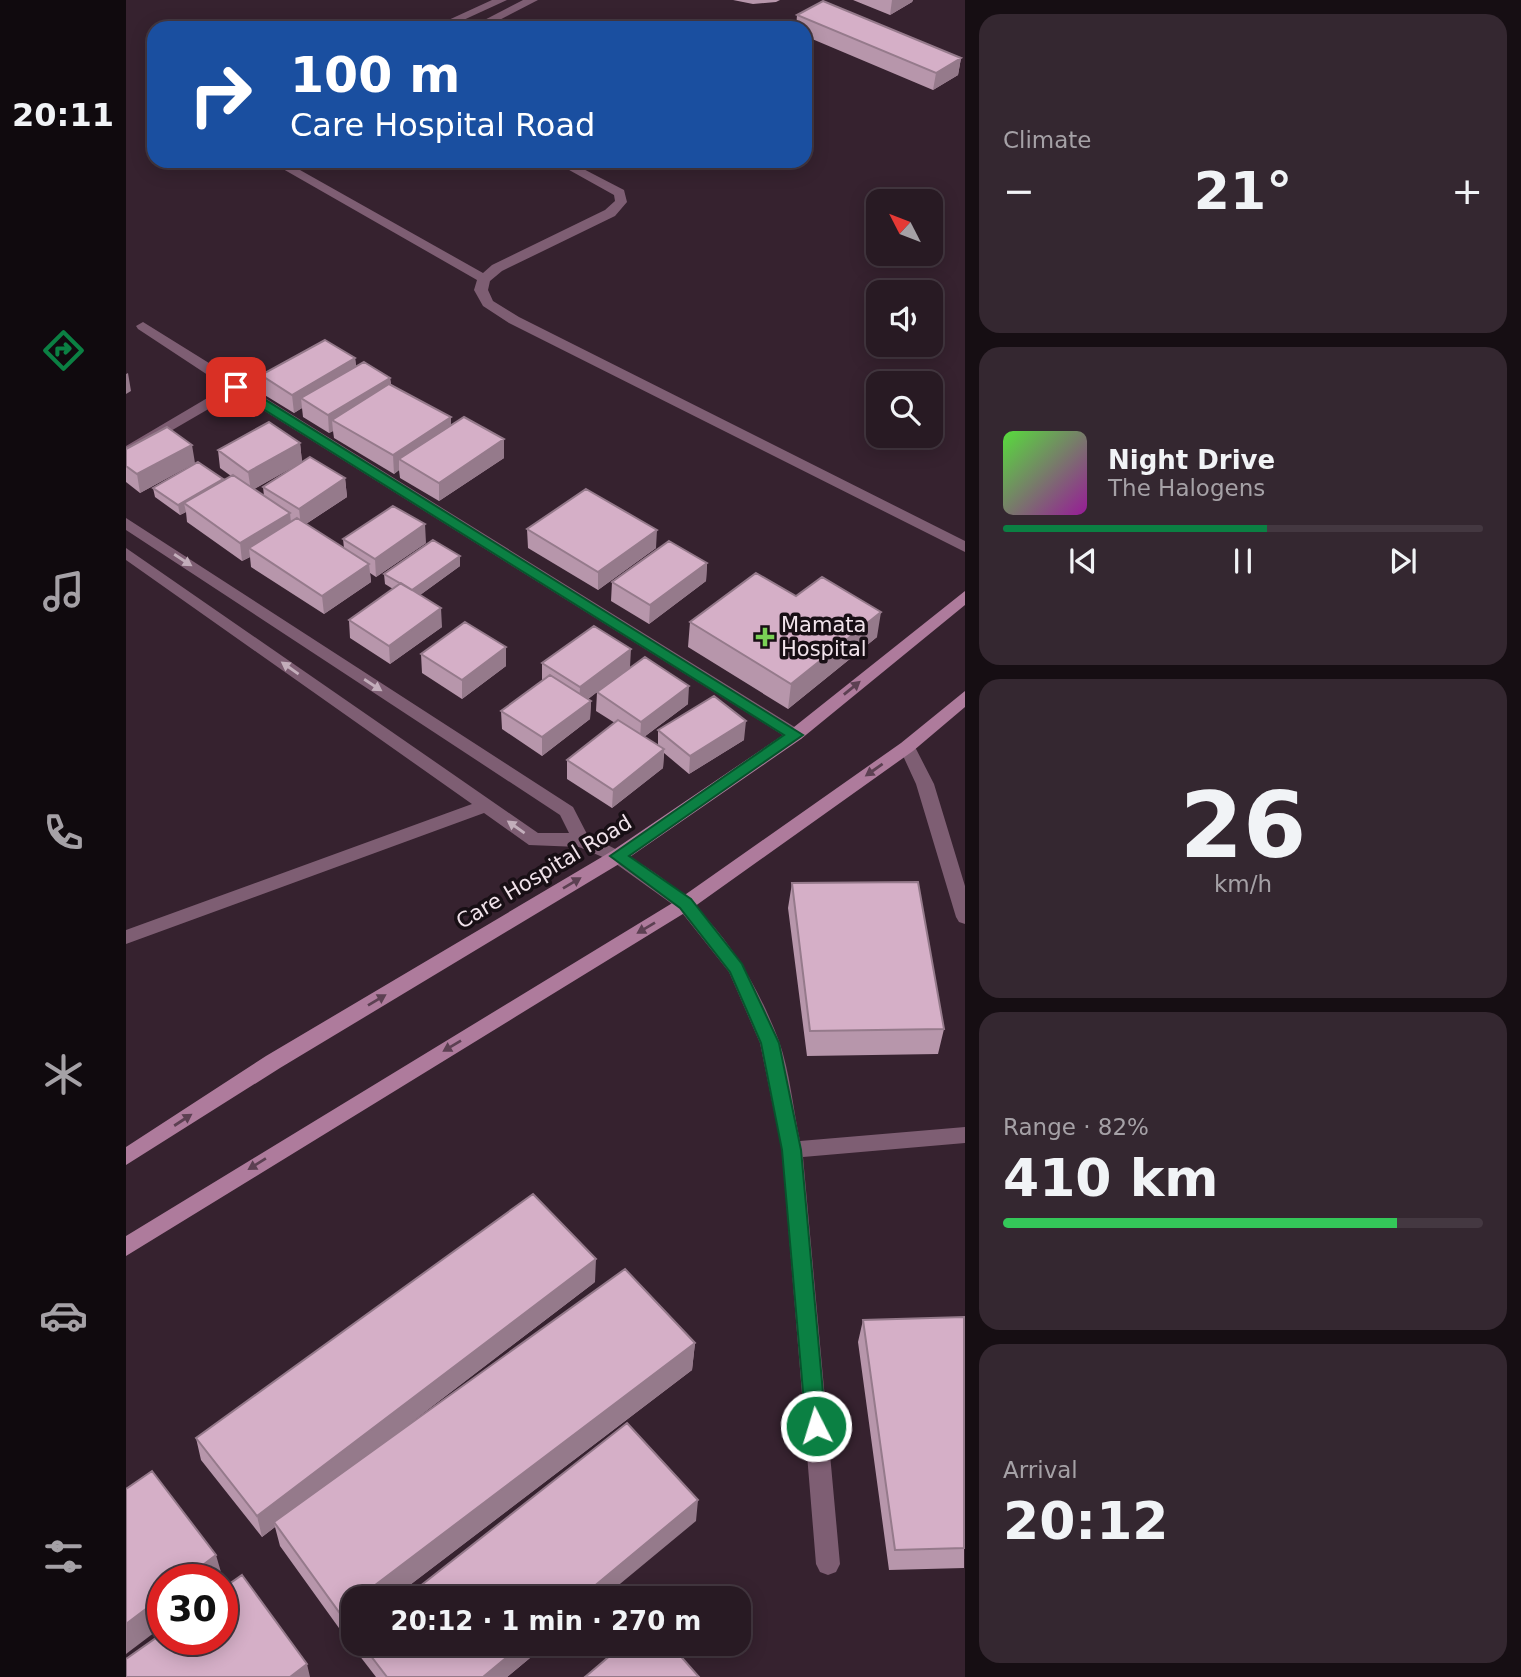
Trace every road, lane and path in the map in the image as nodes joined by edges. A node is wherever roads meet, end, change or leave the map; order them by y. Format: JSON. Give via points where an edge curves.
{"nodes":[{"id":1,"x":501,"y":0,"type":"edge"},
{"id":2,"x":532,"y":0,"type":"edge"},
{"id":3,"x":453,"y":21,"type":"edge"},
{"id":4,"x":489,"y":21,"type":"edge"},
{"id":5,"x":287,"y":168,"type":"edge"},
{"id":6,"x":573,"y":168,"type":"edge"},
{"id":7,"x":484,"y":279,"type":"junction"},
{"id":8,"x":143,"y":326,"type":"dead end"},
{"id":9,"x":236,"y":387,"type":"junction"},
{"id":10,"x":126,"y":452,"type":"edge"},
{"id":11,"x":126,"y":523,"type":"edge"},
{"id":12,"x":964,"y":547,"type":"edge"},
{"id":13,"x":126,"y":553,"type":"edge"},
{"id":14,"x":964,"y":596,"type":"edge"},
{"id":15,"x":964,"y":697,"type":"edge"},
{"id":16,"x":796,"y":735,"type":"junction"},
{"id":17,"x":907,"y":747,"type":"junction"},
{"id":18,"x":486,"y":806,"type":"junction"},
{"id":19,"x":581,"y":839,"type":"junction"},
{"id":20,"x":618,"y":856,"type":"junction"},
{"id":21,"x":685,"y":904,"type":"junction"},
{"id":22,"x":964,"y":917,"type":"edge"},
{"id":23,"x":126,"y":937,"type":"edge"},
{"id":24,"x":964,"y":1135,"type":"edge"},
{"id":25,"x":792,"y":1150,"type":"junction"},
{"id":26,"x":126,"y":1157,"type":"edge"},
{"id":27,"x":126,"y":1247,"type":"edge"},
{"id":28,"x":828,"y":1564,"type":"dead end"}],
"edges":[{"from":1,"to":3,"type":"street"},
{"from":2,"to":4,"type":"street"},
{"from":5,"to":7,"type":"street"},
{"from":6,"to":7,"type":"street","via":[[620,193],[621,202],[610,213],[497,268]]},
{"from":7,"to":12,"type":"street","via":[[481,290],[488,303],[514,320]]},
{"from":8,"to":9,"type":"street"},
{"from":9,"to":10,"type":"street"},
{"from":9,"to":16,"type":"street"},
{"from":11,"to":19,"type":"street","one_way":true,"via":[[567,811]]},
{"from":18,"to":13,"type":"street","one_way":true},
{"from":16,"to":14,"type":"street","name":"Care Hospital Road","one_way":true},
{"from":15,"to":17,"type":"street"},
{"from":16,"to":20,"type":"street","name":"Care Hospital Road"},
{"from":17,"to":21,"type":"street","one_way":true},
{"from":17,"to":22,"type":"street","via":[[925,784]]},
{"from":19,"to":18,"type":"street","one_way":true,"via":[[535,839]]},
{"from":18,"to":23,"type":"street"},
{"from":19,"to":20,"type":"street"},
{"from":20,"to":21,"type":"street"},
{"from":26,"to":20,"type":"street","name":"Care Hospital Road","one_way":true,"via":[[273,1062]]},
{"from":21,"to":25,"type":"street","via":[[736,968],[770,1043]]},
{"from":21,"to":27,"type":"street","one_way":true},
{"from":24,"to":25,"type":"street"},
{"from":25,"to":28,"type":"street"}]}
